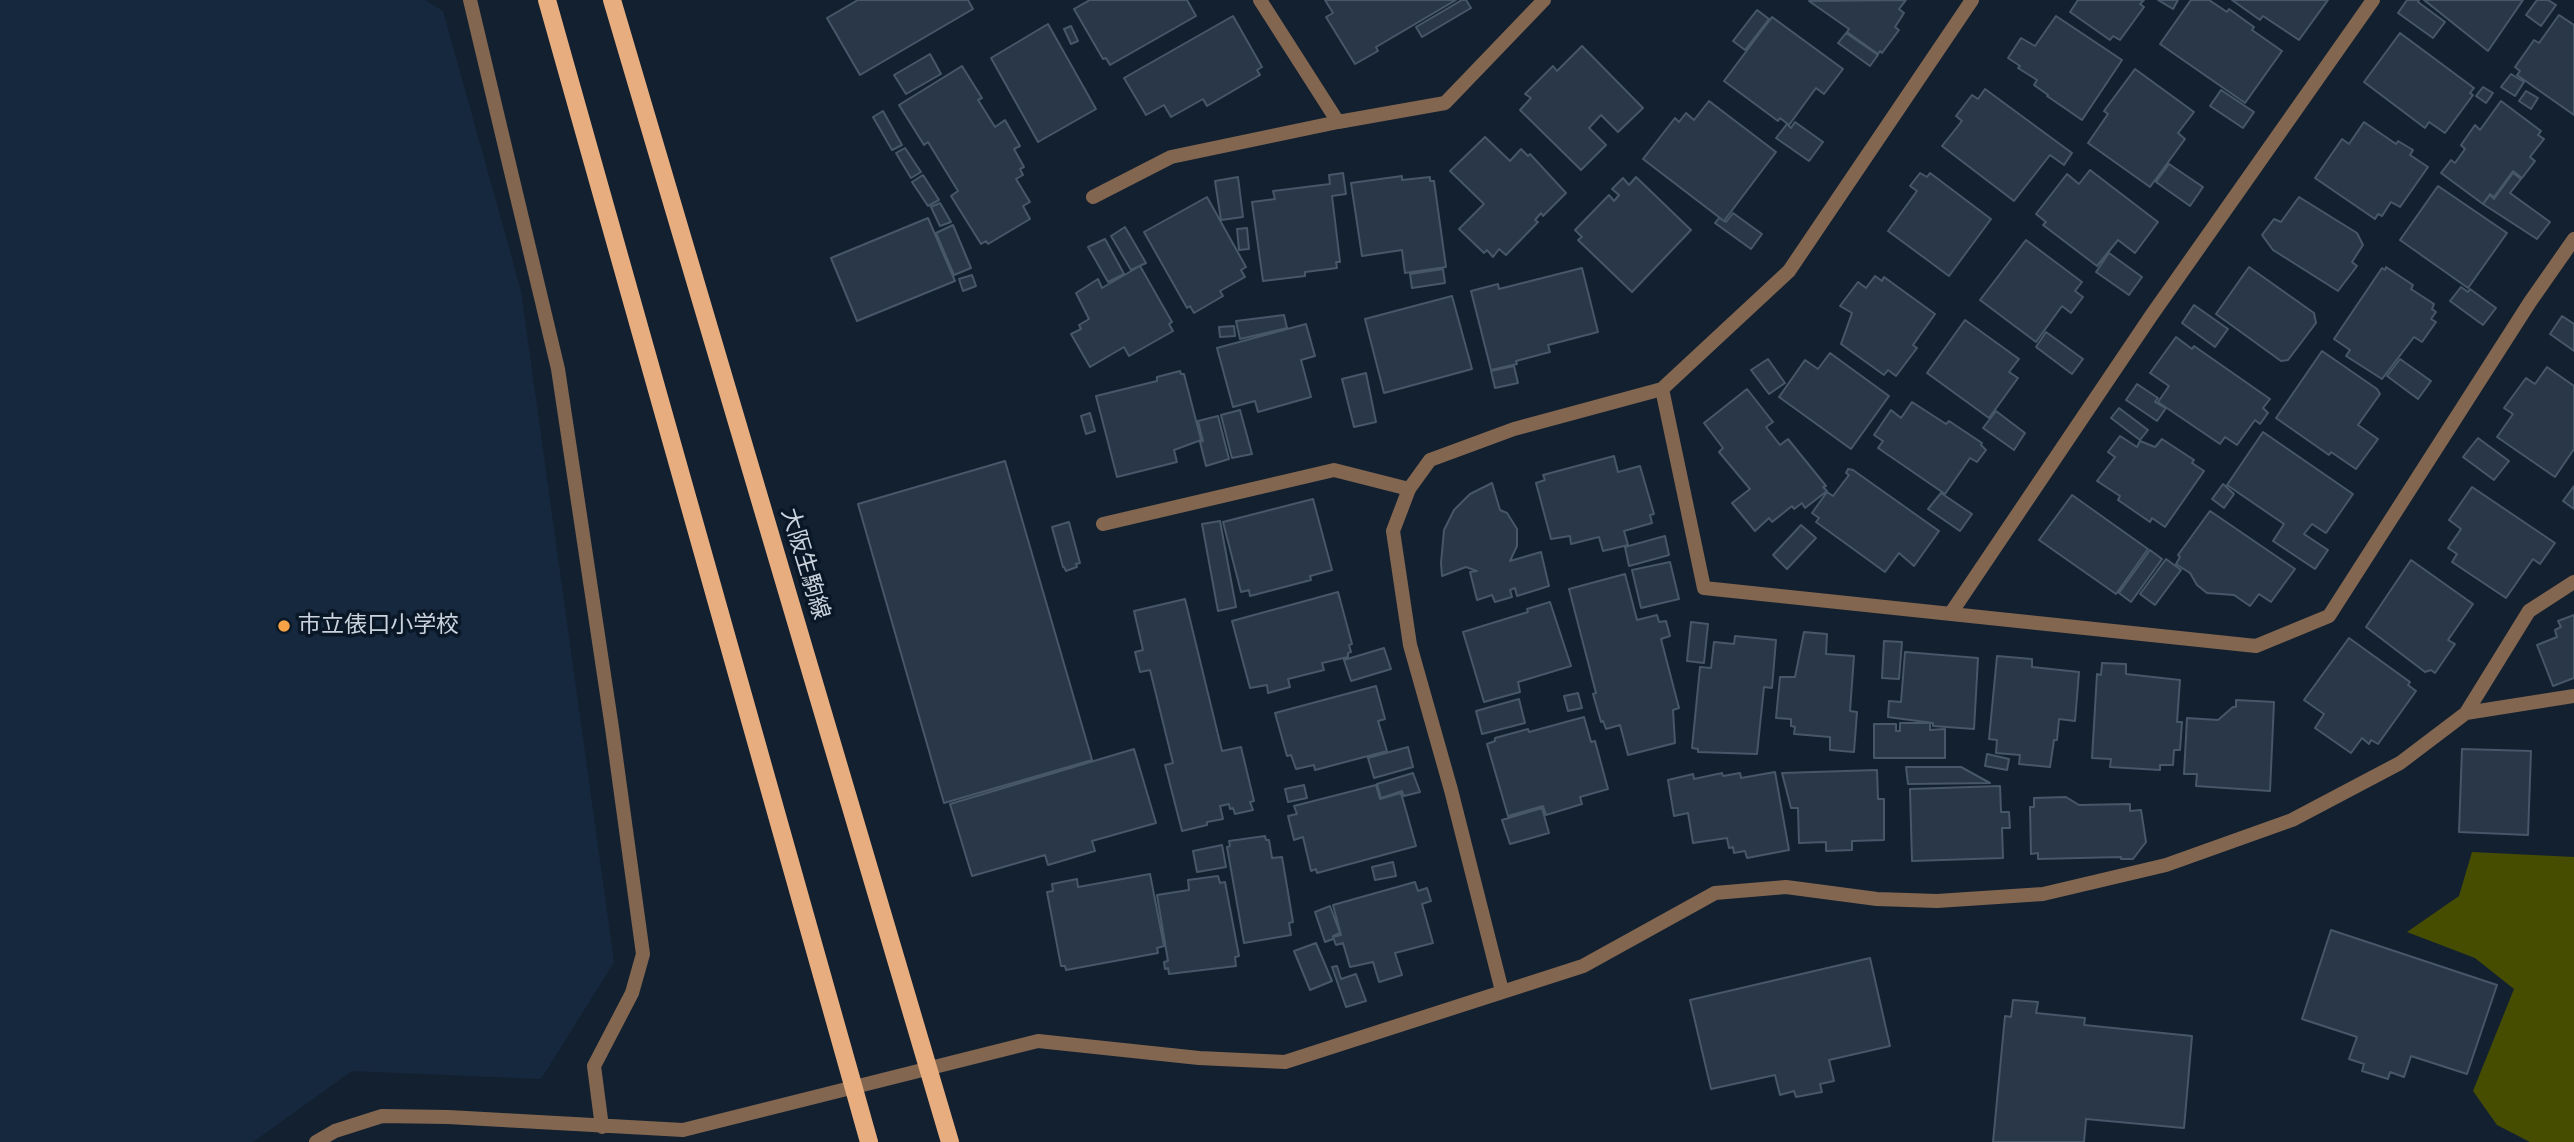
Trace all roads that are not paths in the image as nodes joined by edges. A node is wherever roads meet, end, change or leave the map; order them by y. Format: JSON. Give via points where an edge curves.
{"nodes":[{"id":1,"x":470,"y":0,"type":"edge"},
{"id":2,"x":547,"y":0,"type":"edge"},
{"id":3,"x":612,"y":0,"type":"edge"},
{"id":4,"x":1260,"y":0,"type":"edge"},
{"id":5,"x":1544,"y":0,"type":"edge"},
{"id":6,"x":1972,"y":0,"type":"edge"},
{"id":7,"x":2372,"y":0,"type":"edge"},
{"id":8,"x":1338,"y":122,"type":"junction"},
{"id":9,"x":1093,"y":197,"type":"dead end"},
{"id":10,"x":2574,"y":239,"type":"edge"},
{"id":11,"x":1662,"y":389,"type":"junction"},
{"id":12,"x":1409,"y":489,"type":"junction"},
{"id":13,"x":1103,"y":524,"type":"dead end"},
{"id":14,"x":2574,"y":582,"type":"edge"},
{"id":15,"x":1951,"y":613,"type":"junction"},
{"id":16,"x":2574,"y":696,"type":"edge"},
{"id":17,"x":2466,"y":713,"type":"junction"},
{"id":18,"x":1503,"y":991,"type":"junction"},
{"id":19,"x":602,"y":1127,"type":"junction"},
{"id":20,"x":316,"y":1142,"type":"edge"},
{"id":21,"x":869,"y":1142,"type":"edge"},
{"id":22,"x":950,"y":1142,"type":"edge"}],
"edges":[{"from":1,"to":19,"type":"street","via":[[558,369],[643,954],[632,993],[594,1066]]},
{"from":2,"to":21,"type":"main road"},
{"from":3,"to":22,"type":"main road","name":"大阪生駒線"},
{"from":4,"to":8,"type":"street"},
{"from":5,"to":8,"type":"street","via":[[1445,103]]},
{"from":6,"to":11,"type":"street","via":[[1789,271]]},
{"from":7,"to":15,"type":"street"},
{"from":8,"to":9,"type":"street","via":[[1171,157]]},
{"from":10,"to":15,"type":"street","via":[[2329,616],[2256,646]]},
{"from":11,"to":12,"type":"street","via":[[1514,429],[1430,460]]},
{"from":11,"to":15,"type":"street","via":[[1704,588]]},
{"from":12,"to":13,"type":"street","via":[[1334,470]]},
{"from":12,"to":18,"type":"street","via":[[1393,531],[1410,645]]},
{"from":14,"to":17,"type":"street","via":[[2529,611]]},
{"from":16,"to":17,"type":"street"},
{"from":17,"to":18,"type":"street","via":[[2400,763],[2292,820],[2165,865],[2043,894],[1937,901],[1877,899],[1786,887],[1715,893],[1583,966]]},
{"from":18,"to":19,"type":"street","via":[[1285,1062],[1199,1059],[1038,1041],[683,1130]]},
{"from":19,"to":20,"type":"street","via":[[382,1116],[335,1130]]}]}
